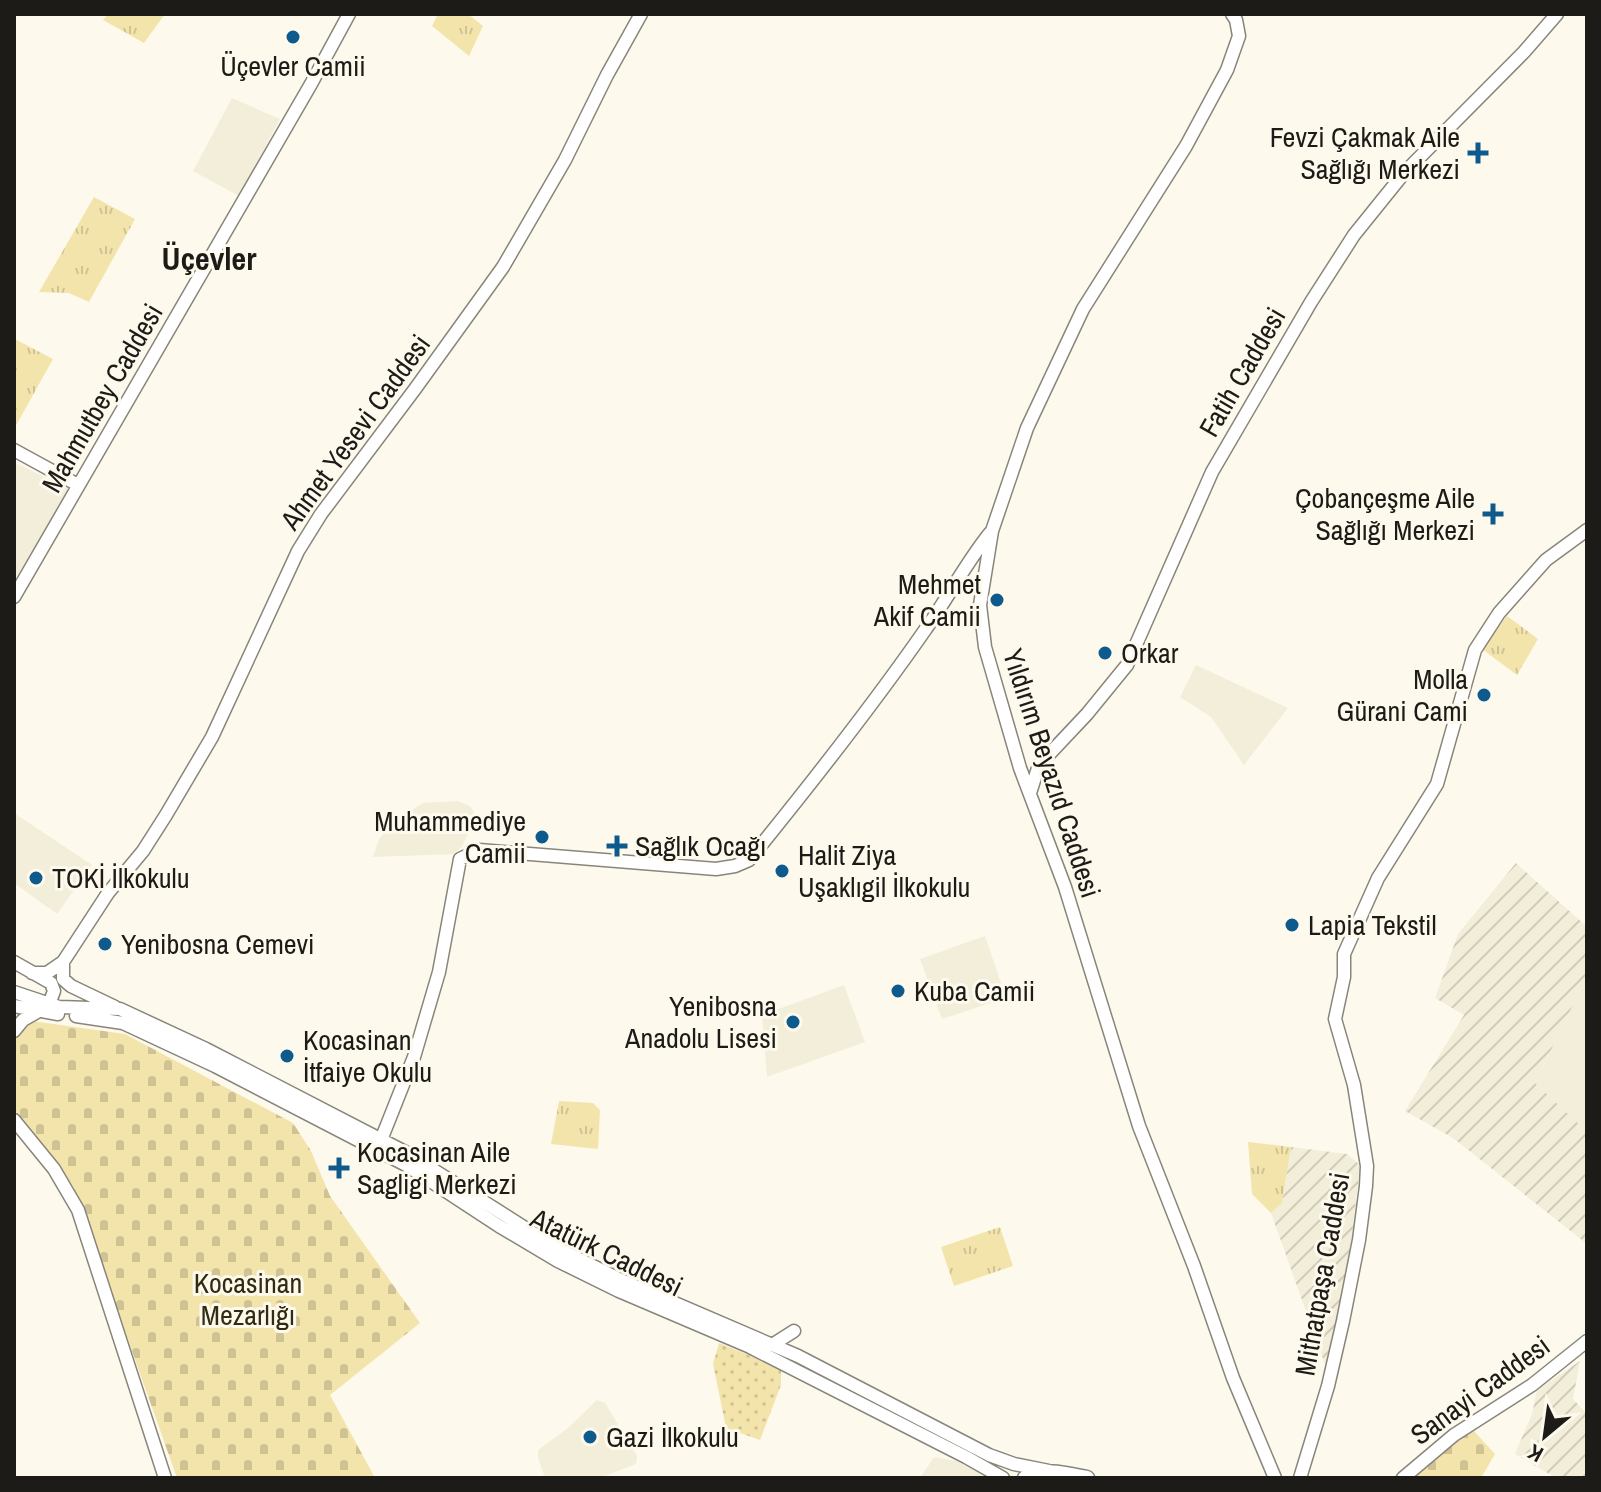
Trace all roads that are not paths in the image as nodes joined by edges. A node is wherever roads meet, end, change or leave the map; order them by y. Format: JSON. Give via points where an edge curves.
{"nodes":[{"id":1,"x":349,"y":14,"type":"edge"},
{"id":2,"x":641,"y":14,"type":"edge"},
{"id":3,"x":1232,"y":14,"type":"edge"},
{"id":4,"x":1557,"y":14,"type":"edge"},
{"id":5,"x":14,"y":450,"type":"edge"},
{"id":6,"x":78,"y":485,"type":"junction"},
{"id":7,"x":1587,"y":530,"type":"edge"},
{"id":8,"x":992,"y":531,"type":"junction"},
{"id":9,"x":14,"y":597,"type":"edge"},
{"id":10,"x":1039,"y":765,"type":"junction"},
{"id":11,"x":1020,"y":768,"type":"junction"},
{"id":12,"x":1030,"y":793,"type":"junction"},
{"id":13,"x":14,"y":962,"type":"edge"},
{"id":14,"x":63,"y":962,"type":"junction"},
{"id":15,"x":32,"y":973,"type":"junction"},
{"id":16,"x":14,"y":992,"type":"edge"},
{"id":17,"x":14,"y":1006,"type":"edge"},
{"id":18,"x":41,"y":1008,"type":"junction"},
{"id":19,"x":116,"y":1015,"type":"junction"},
{"id":20,"x":14,"y":1031,"type":"edge"},
{"id":21,"x":14,"y":1120,"type":"edge"},
{"id":22,"x":381,"y":1140,"type":"junction"},
{"id":23,"x":794,"y":1331,"type":"dead end"},
{"id":24,"x":1587,"y":1341,"type":"edge"},
{"id":25,"x":772,"y":1345,"type":"junction"},
{"id":26,"x":1052,"y":1472,"type":"junction"},
{"id":27,"x":165,"y":1478,"type":"edge"},
{"id":28,"x":1003,"y":1478,"type":"edge"},
{"id":29,"x":1025,"y":1478,"type":"edge"},
{"id":30,"x":1087,"y":1478,"type":"edge"},
{"id":31,"x":1275,"y":1478,"type":"edge"},
{"id":32,"x":1300,"y":1478,"type":"edge"},
{"id":33,"x":1403,"y":1478,"type":"edge"}],
"edges":[{"from":1,"to":6,"type":"main road","name":"Mahmutbey Caddesi"},
{"from":2,"to":14,"type":"main road","name":"Ahmet Yesevi Caddesi","via":[[503,267],[321,514],[298,551],[190,777]]},
{"from":3,"to":8,"type":"main road","name":"Yıldırım Beyazıd Caddesi","via":[[1239,36],[1227,70],[1071,332],[1027,428]]},
{"from":4,"to":10,"type":"main road","name":"Fatih Caddesi","via":[[1404,173],[1354,235],[1212,472],[1127,665]]},
{"from":5,"to":6,"type":"main road"},
{"from":6,"to":9,"type":"main road","name":"Mahmutbey Caddesi"},
{"from":7,"to":32,"type":"main road","name":"Mithatpaşa Caddesi","via":[[1546,560],[1499,613],[1475,650],[1437,784],[1378,878],[1344,954],[1335,1019],[1354,1085],[1366,1186],[1343,1321]]},
{"from":8,"to":11,"type":"main road","name":"Yıldırım Beyazıd Caddesi","via":[[980,605],[985,647]]},
{"from":8,"to":22,"type":"main road","via":[[927,628],[749,860],[716,869],[479,850],[460,859],[439,972],[414,1057]]},
{"from":10,"to":11,"type":"main road"},
{"from":10,"to":12,"type":"main road","name":"Fatih Caddesi"},
{"from":11,"to":12,"type":"main road","name":"Yıldırım Beyazıd Caddesi"},
{"from":12,"to":31,"type":"main road","name":"Yıldırım Beyazıd Caddesi","via":[[1065,887],[1139,1126]]},
{"from":13,"to":15,"type":"main road"},
{"from":14,"to":15,"type":"main road","via":[[47,973]]},
{"from":14,"to":19,"type":"main road","via":[[63,979]]},
{"from":15,"to":18,"type":"main road","via":[[51,983],[54,991]]},
{"from":16,"to":18,"type":"main road"},
{"from":17,"to":18,"type":"main road"},
{"from":18,"to":19,"type":"main road"},
{"from":18,"to":20,"type":"main road"},
{"from":19,"to":22,"type":"main road","via":[[206,1049]]},
{"from":19,"to":28,"type":"main road","name":"Atatürk Caddesi","via":[[406,1165],[558,1261],[748,1346]]},
{"from":21,"to":27,"type":"main road","via":[[54,1169],[78,1210]]},
{"from":22,"to":25,"type":"main road","via":[[555,1247]]},
{"from":23,"to":25,"type":"main road"},
{"from":24,"to":33,"type":"main road","name":"Sanayi Caddesi","via":[[1532,1385],[1454,1435]]},
{"from":25,"to":26,"type":"main road","via":[[989,1455]]},
{"from":26,"to":29,"type":"main road"},
{"from":26,"to":30,"type":"main road"}]}
